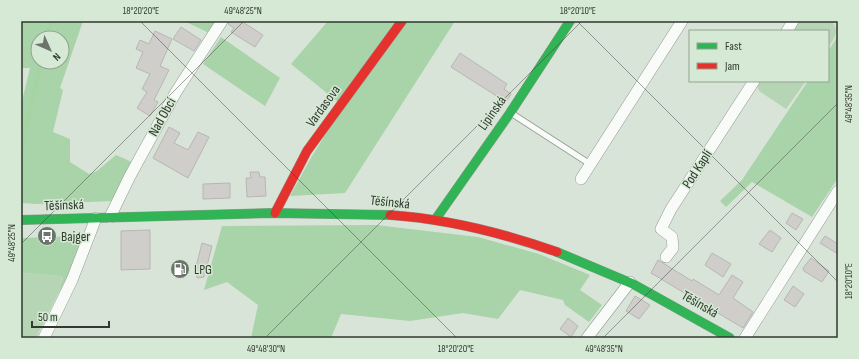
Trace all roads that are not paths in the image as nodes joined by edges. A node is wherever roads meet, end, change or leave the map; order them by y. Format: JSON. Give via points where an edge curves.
{"nodes":[{"id":1,"x":222,"y":21,"type":"edge"},
{"id":2,"x":402,"y":21,"type":"edge"},
{"id":3,"x":570,"y":21,"type":"edge"},
{"id":4,"x":682,"y":21,"type":"edge"},
{"id":5,"x":793,"y":21,"type":"edge"},
{"id":6,"x":787,"y":30,"type":"edge"},
{"id":7,"x":753,"y":82,"type":"edge"},
{"id":8,"x":510,"y":113,"type":"junction"},
{"id":9,"x":590,"y":164,"type":"junction"},
{"id":10,"x":581,"y":179,"type":"dead end"},
{"id":11,"x":838,"y":191,"type":"edge"},
{"id":12,"x":275,"y":213,"type":"junction"},
{"id":13,"x":110,"y":217,"type":"junction"},
{"id":14,"x":96,"y":218,"type":"junction"},
{"id":15,"x":21,"y":220,"type":"edge"},
{"id":16,"x":435,"y":220,"type":"junction"},
{"id":17,"x":666,"y":257,"type":"dead end"},
{"id":18,"x":630,"y":282,"type":"junction"},
{"id":19,"x":44,"y":338,"type":"edge"},
{"id":20,"x":587,"y":338,"type":"edge"},
{"id":21,"x":730,"y":338,"type":"edge"},
{"id":22,"x":745,"y":338,"type":"edge"}],
"edges":[{"from":1,"to":13,"type":"street","name":"Nad Obcí","via":[[176,92]]},
{"from":2,"to":12,"type":"main road","name":"Vardasova","via":[[306,151]]},
{"from":3,"to":8,"type":"main road","name":"Lipinská"},
{"from":4,"to":9,"type":"street"},
{"from":5,"to":6,"type":"street"},
{"from":7,"to":17,"type":"street","name":"Pod Kaplí","via":[[661,228],[672,237],[673,248]]},
{"from":8,"to":9,"type":"lane"},
{"from":8,"to":16,"type":"main road","name":"Lipinská"},
{"from":9,"to":10,"type":"street"},
{"from":11,"to":22,"type":"street"},
{"from":12,"to":13,"type":"main road","name":"Těšínská"},
{"from":12,"to":16,"type":"main road","name":"Těšínská","via":[[362,213]]},
{"from":13,"to":14,"type":"main road","name":"Těšínská"},
{"from":14,"to":15,"type":"main road","name":"Těšínská"},
{"from":14,"to":19,"type":"street","via":[[76,270]]},
{"from":16,"to":18,"type":"main road","name":"Těšínská","via":[[517,237],[569,255]]},
{"from":18,"to":20,"type":"street"},
{"from":18,"to":21,"type":"main road","name":"Těšínská"}]}
